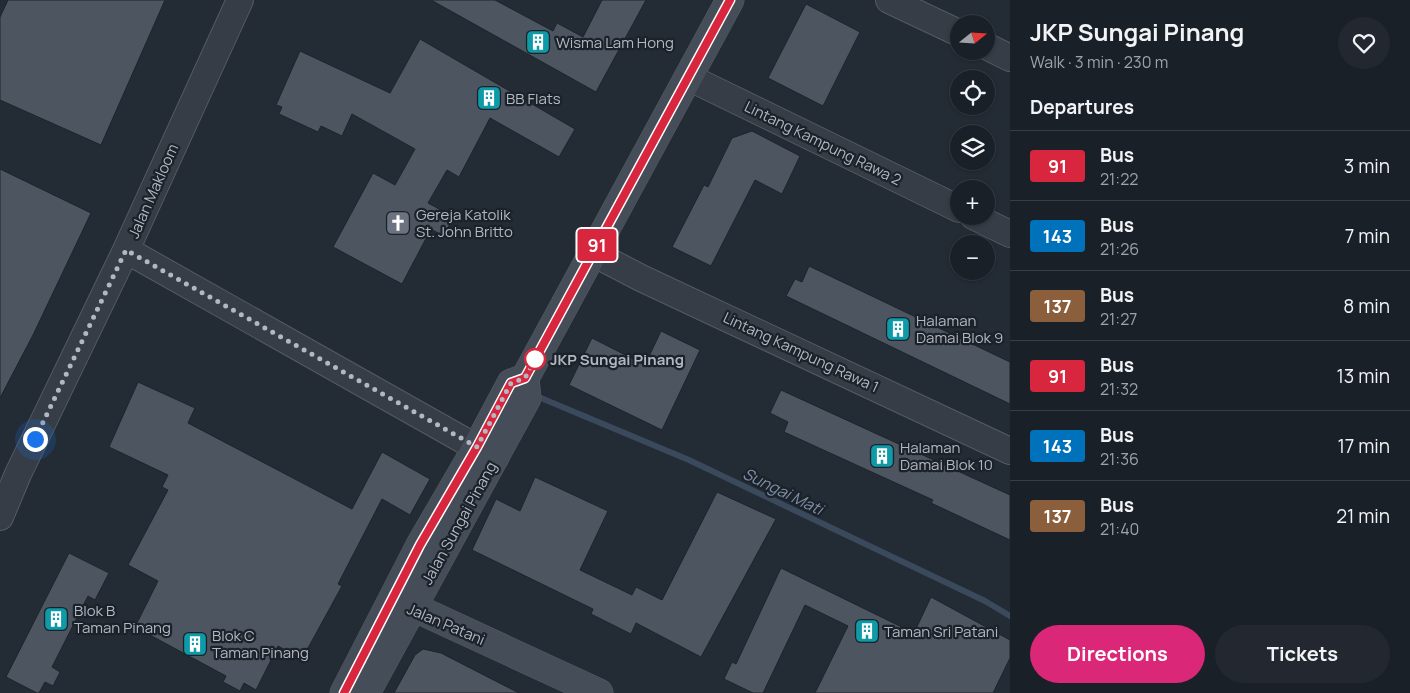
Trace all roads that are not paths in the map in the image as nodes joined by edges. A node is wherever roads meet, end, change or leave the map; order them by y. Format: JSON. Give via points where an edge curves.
{"nodes":[{"id":1,"x":240,"y":0,"type":"edge"},
{"id":2,"x":730,"y":0,"type":"edge"},
{"id":3,"x":889,"y":0,"type":"edge"},
{"id":4,"x":950,"y":29,"type":"edge"},
{"id":5,"x":995,"y":50,"type":"edge"},
{"id":6,"x":1010,"y":58,"type":"edge"},
{"id":7,"x":688,"y":77,"type":"junction"},
{"id":8,"x":950,"y":205,"type":"edge"},
{"id":9,"x":992,"y":225,"type":"edge"},
{"id":10,"x":1010,"y":234,"type":"edge"},
{"id":11,"x":126,"y":250,"type":"junction"},
{"id":12,"x":593,"y":252,"type":"junction"},
{"id":13,"x":1010,"y":451,"type":"edge"},
{"id":14,"x":486,"y":453,"type":"junction"},
{"id":15,"x":9,"y":469,"type":"edge"},
{"id":16,"x":0,"y":517,"type":"edge"},
{"id":17,"x":403,"y":611,"type":"junction"},
{"id":18,"x":344,"y":693,"type":"edge"},
{"id":19,"x":366,"y":693,"type":"edge"},
{"id":20,"x":565,"y":693,"type":"edge"},
{"id":21,"x":598,"y":693,"type":"edge"}],
"edges":[{"from":1,"to":11,"type":"street","name":"Jalan Makloom"},
{"from":2,"to":7,"type":"main road","name":"Jalan Sungai Pinang"},
{"from":3,"to":4,"type":"street"},
{"from":5,"to":6,"type":"street"},
{"from":7,"to":8,"type":"street","name":"Lintang Kampung Rawa 2"},
{"from":7,"to":12,"type":"main road","name":"Jalan Sungai Pinang"},
{"from":9,"to":10,"type":"street"},
{"from":11,"to":14,"type":"street"},
{"from":11,"to":15,"type":"street","name":"Jalan Makloom"},
{"from":12,"to":13,"type":"street","name":"Lintang Kampung Rawa 1"},
{"from":12,"to":14,"type":"main road","name":"Jalan Sungai Pinang","via":[[525,378],[527,398]]},
{"from":14,"to":17,"type":"main road","name":"Jalan Sungai Pinang"},
{"from":15,"to":16,"type":"street","name":"Jalan Makloom"},
{"from":17,"to":18,"type":"main road","name":"Jalan Sungai Pinang"},
{"from":17,"to":19,"type":"main road","name":"Jalan Sungai Pinang"},
{"from":17,"to":20,"type":"main road","name":"Jalan Patani"},
{"from":17,"to":21,"type":"main road","name":"Jalan Patani"}]}
